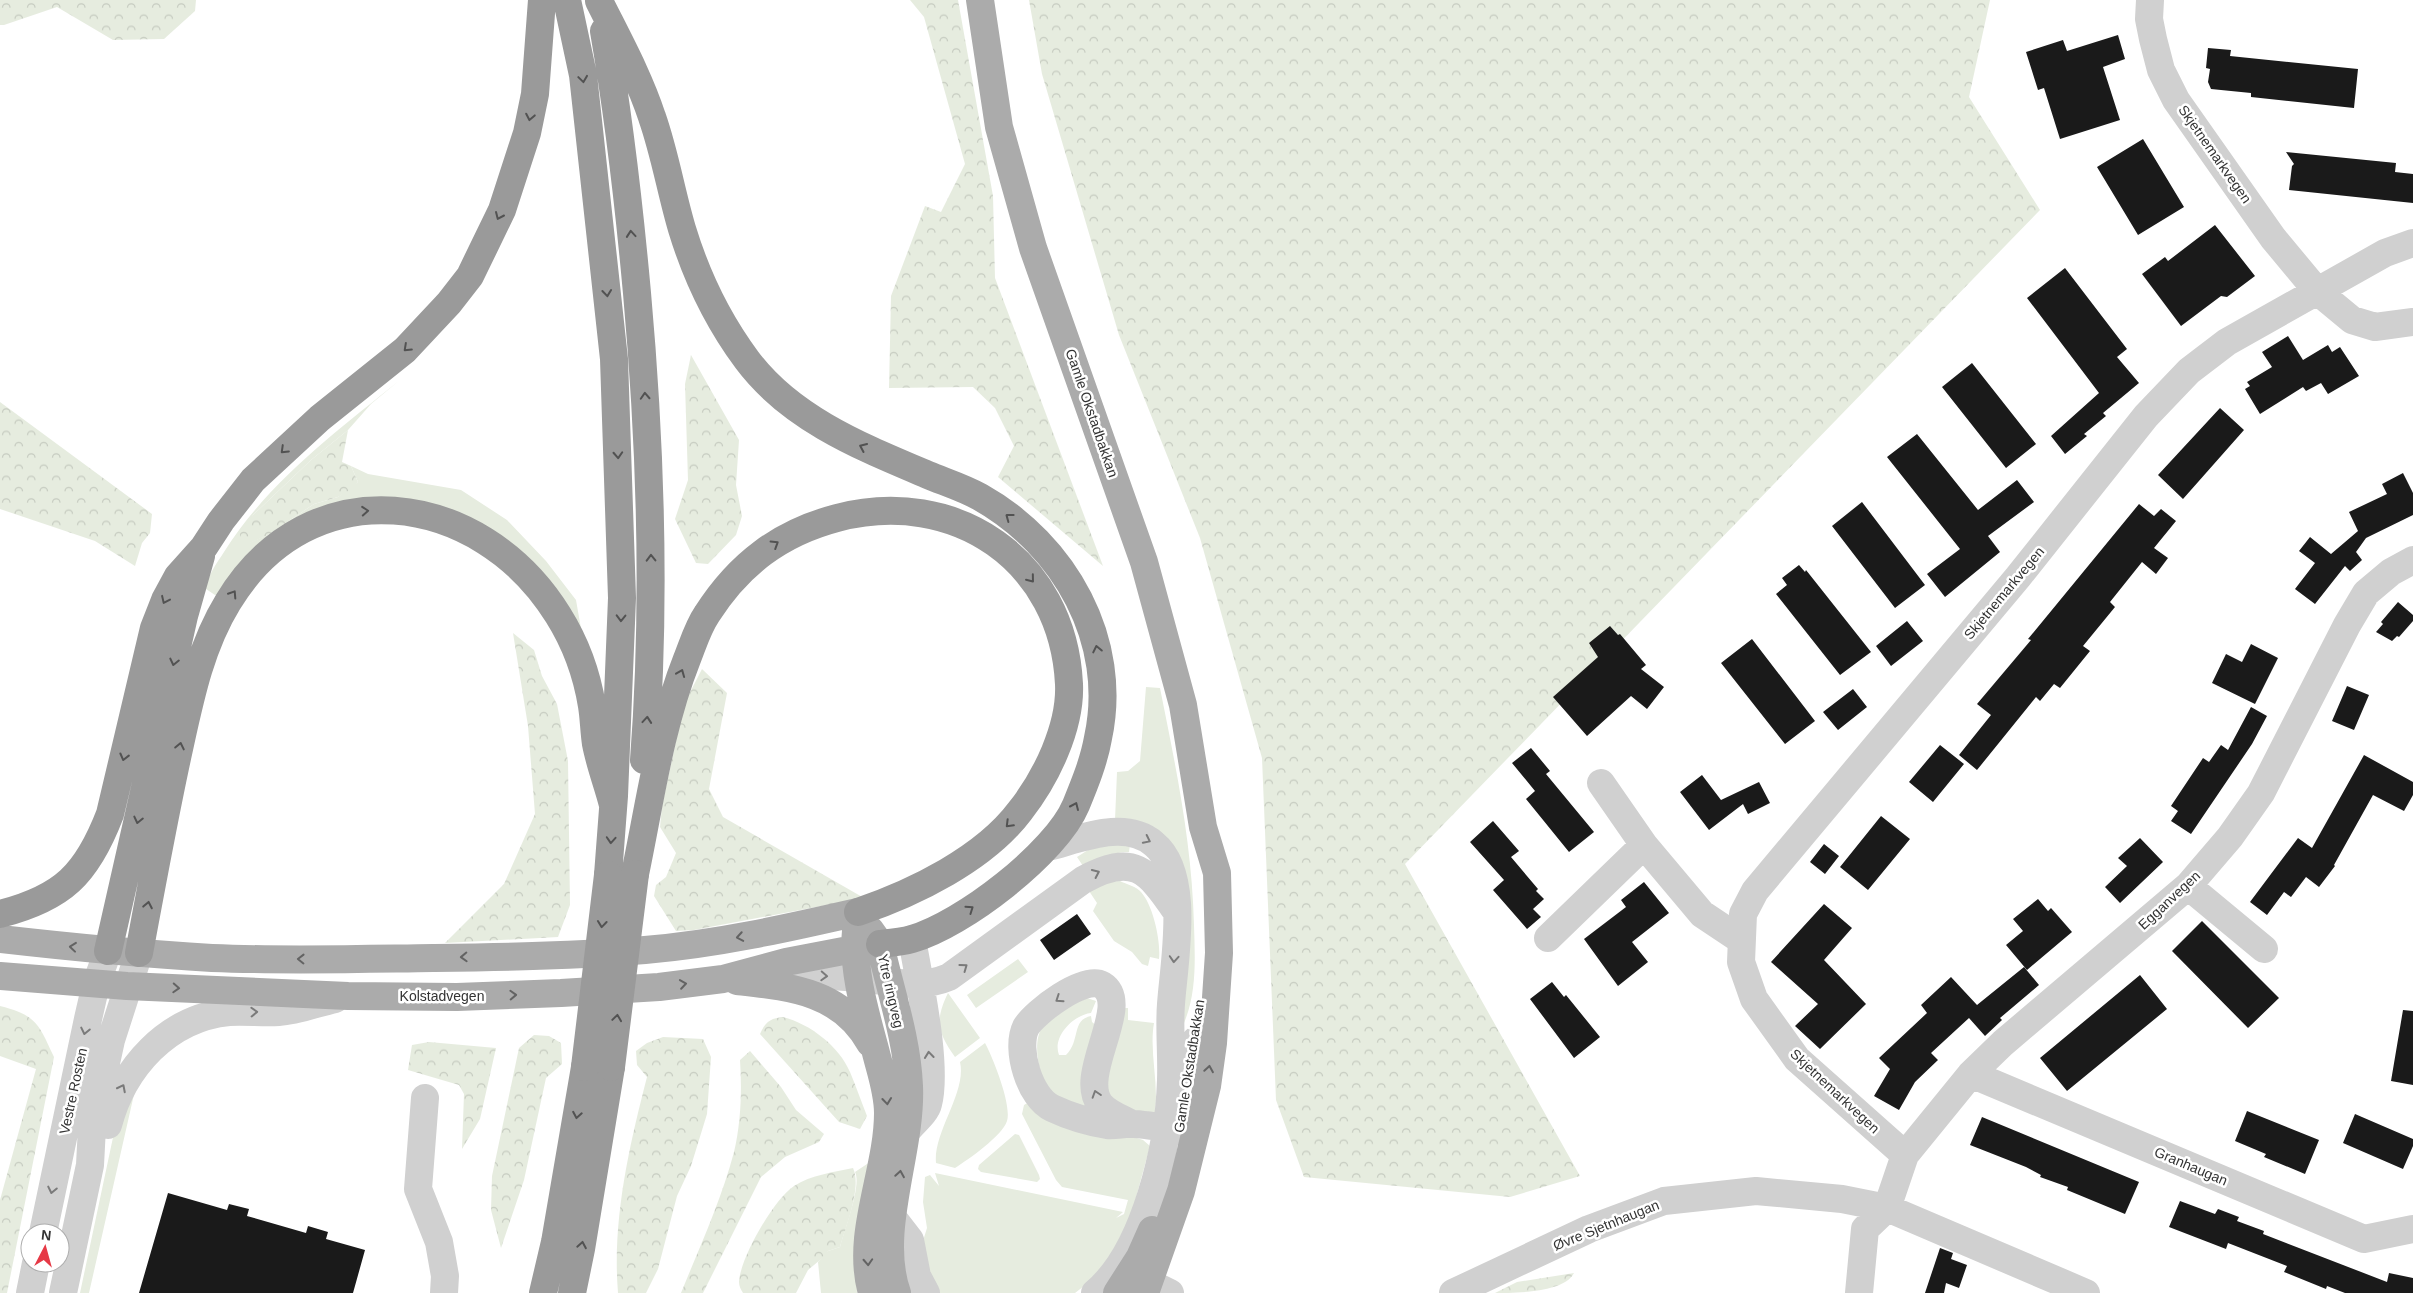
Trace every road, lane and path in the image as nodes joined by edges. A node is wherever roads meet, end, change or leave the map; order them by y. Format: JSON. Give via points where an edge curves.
{"nodes":[{"id":1,"x":542,"y":0,"type":"edge"},
{"id":2,"x":567,"y":0,"type":"edge"},
{"id":3,"x":980,"y":0,"type":"edge"},
{"id":4,"x":2150,"y":0,"type":"edge"},
{"id":5,"x":599,"y":1,"type":"edge"},
{"id":6,"x":2413,"y":243,"type":"edge"},
{"id":7,"x":2317,"y":291,"type":"junction"},
{"id":8,"x":2413,"y":322,"type":"edge"},
{"id":9,"x":204,"y":547,"type":"junction"},
{"id":10,"x":2413,"y":560,"type":"edge"},
{"id":11,"x":1601,"y":783,"type":"dead end"},
{"id":12,"x":613,"y":805,"type":"junction"},
{"id":13,"x":1203,"y":827,"type":"junction"},
{"id":14,"x":1644,"y":845,"type":"junction"},
{"id":15,"x":1048,"y":847,"type":"junction"},
{"id":16,"x":635,"y":874,"type":"junction"},
{"id":17,"x":2188,"y":886,"type":"junction"},
{"id":18,"x":1176,"y":911,"type":"junction"},
{"id":19,"x":858,"y":912,"type":"junction"},
{"id":20,"x":0,"y":914,"type":"edge"},
{"id":21,"x":1548,"y":938,"type":"dead end"},
{"id":22,"x":0,"y":940,"type":"edge"},
{"id":23,"x":912,"y":940,"type":"junction"},
{"id":24,"x":1741,"y":940,"type":"junction"},
{"id":25,"x":867,"y":947,"type":"junction"},
{"id":26,"x":2264,"y":949,"type":"dead end"},
{"id":27,"x":108,"y":951,"type":"junction"},
{"id":28,"x":139,"y":953,"type":"junction"},
{"id":29,"x":0,"y":976,"type":"edge"},
{"id":30,"x":859,"y":978,"type":"junction"},
{"id":31,"x":723,"y":979,"type":"junction"},
{"id":32,"x":888,"y":982,"type":"junction"},
{"id":33,"x":96,"y":984,"type":"junction"},
{"id":34,"x":920,"y":985,"type":"junction"},
{"id":35,"x":127,"y":986,"type":"junction"},
{"id":36,"x":348,"y":996,"type":"junction"},
{"id":37,"x":1196,"y":1040,"type":"junction"},
{"id":38,"x":876,"y":1054,"type":"junction"},
{"id":39,"x":598,"y":1067,"type":"junction"},
{"id":40,"x":1972,"y":1074,"type":"junction"},
{"id":41,"x":1171,"y":1080,"type":"junction"},
{"id":42,"x":425,"y":1098,"type":"dead end"},
{"id":43,"x":1132,"y":1124,"type":"junction"},
{"id":44,"x":907,"y":1131,"type":"junction"},
{"id":45,"x":1181,"y":1131,"type":"junction"},
{"id":46,"x":1905,"y":1155,"type":"junction"},
{"id":47,"x":90,"y":1165,"type":"junction"},
{"id":48,"x":1887,"y":1208,"type":"junction"},
{"id":49,"x":893,"y":1218,"type":"junction"},
{"id":50,"x":45,"y":1223,"type":"edge"},
{"id":51,"x":2413,"y":1228,"type":"edge"},
{"id":52,"x":34,"y":1273,"type":"edge"},
{"id":53,"x":1138,"y":1285,"type":"edge"},
{"id":54,"x":543,"y":1292,"type":"edge"},
{"id":55,"x":30,"y":1293,"type":"edge"},
{"id":56,"x":64,"y":1293,"type":"edge"},
{"id":57,"x":444,"y":1293,"type":"edge"},
{"id":58,"x":572,"y":1293,"type":"edge"},
{"id":59,"x":872,"y":1293,"type":"edge"},
{"id":60,"x":897,"y":1293,"type":"edge"},
{"id":61,"x":926,"y":1293,"type":"edge"},
{"id":62,"x":1095,"y":1293,"type":"edge"},
{"id":63,"x":1453,"y":1293,"type":"edge"},
{"id":64,"x":1859,"y":1293,"type":"edge"},
{"id":65,"x":2086,"y":1293,"type":"edge"}],
"edges":[{"from":1,"to":9,"type":"highway","one_way":true,"via":[[535,94],[527,133],[502,210],[470,276],[405,350],[320,418],[253,480]]},
{"from":2,"to":12,"type":"highway","one_way":true,"via":[[583,75],[614,359],[622,598]]},
{"from":3,"to":13,"type":"main road","name":"Gamle Okstadbakkan","via":[[999,127],[1033,248],[1144,562],[1183,705]]},
{"from":4,"to":7,"type":"street","name":"Skjetnemarkvegen","via":[[2149,19],[2161,70],[2176,100],[2273,238]]},
{"from":15,"to":5,"type":"highway","one_way":true,"via":[[1073,812],[1099,736],[1103,702],[1101,667],[1093,631],[1081,601],[1039,540],[1006,514],[979,496],[849,440],[800,410],[777,392],[748,361],[720,320],[702,280],[682,231],[653,118]]},
{"from":16,"to":5,"type":"highway","one_way":true,"via":[[650,691],[650,478],[630,215]]},
{"from":6,"to":7,"type":"street","name":"Skjetnemarkvegen","via":[[2385,253]]},
{"from":7,"to":8,"type":"street","via":[[2352,320],[2367,325],[2375,327]]},
{"from":7,"to":24,"type":"street","name":"Skjetnemarkvegen","via":[[2227,342],[2189,371],[2146,416],[2018,577],[1755,891],[1743,914]]},
{"from":9,"to":20,"type":"highway","one_way":true,"via":[[178,576],[154,628],[110,814],[101,837],[77,875],[59,890],[28,907]]},
{"from":9,"to":27,"type":"highway","one_way":true,"via":[[184,616]]},
{"from":10,"to":17,"type":"street","name":"Egganvegen","via":[[2391,572],[2366,593],[2261,793],[2230,837]]},
{"from":11,"to":14,"type":"street"},
{"from":28,"to":12,"type":"highway","one_way":true,"via":[[192,689],[214,627],[246,574],[264,554],[307,527],[346,512],[413,512],[442,520],[495,546],[518,565],[558,615],[571,639],[592,704],[597,746]]},
{"from":12,"to":39,"type":"highway","one_way":true,"bridge":true},
{"from":13,"to":37,"type":"main road","name":"Gamle Okstadbakkan","via":[[1199,873],[1203,951]]},
{"from":45,"to":13,"type":"main road","name":"Gamle Okstadbakkan","one_way":true,"via":[[1214,1042],[1220,953],[1217,873]]},
{"from":14,"to":21,"type":"street"},
{"from":14,"to":24,"type":"street","via":[[1702,914]]},
{"from":15,"to":18,"type":"street","one_way":true,"via":[[1121,832],[1138,835],[1154,843],[1165,855],[1172,870]]},
{"from":23,"to":15,"type":"highway","one_way":true,"via":[[963,914],[999,889]]},
{"from":16,"to":19,"type":"highway","one_way":true,"via":[[678,682],[706,616],[722,593],[768,548],[797,530],[846,515],[878,510],[918,511],[968,526],[995,541],[1019,564],[1040,590],[1055,617],[1065,649],[1069,687],[1064,720],[1053,755],[1019,813],[996,836],[956,866],[908,893]]},
{"from":39,"to":16,"type":"highway","one_way":true,"bridge":true},
{"from":17,"to":26,"type":"street"},
{"from":17,"to":40,"type":"street","name":"Egganvegen","via":[[2003,1043]]},
{"from":34,"to":18,"type":"street","one_way":true,"via":[[949,977],[1100,871],[1130,867],[1143,872],[1156,882]]},
{"from":18,"to":41,"type":"street","one_way":true,"via":[[1170,1020]]},
{"from":19,"to":25,"type":"main road","name":"Ytre ringveg"},
{"from":19,"to":28,"type":"main road","one_way":true,"via":[[788,928],[645,950],[363,959],[214,958]]},
{"from":27,"to":22,"type":"main road","one_way":true},
{"from":23,"to":25,"type":"highway"},
{"from":23,"to":34,"type":"street","name":"Ytre ringveg"},
{"from":24,"to":46,"type":"street","name":"Skjetnemarkvegen","via":[[1741,962],[1754,999],[1797,1059]]},
{"from":25,"to":30,"type":"main road","name":"Ytre ringveg"},
{"from":25,"to":31,"type":"main road","name":"Kolstadvegen","via":[[786,962]]},
{"from":25,"to":32,"type":"main road","name":"Ytre ringveg"},
{"from":27,"to":28,"type":"main road"},
{"from":27,"to":33,"type":"street","name":"Vestre Rosten"},
{"from":28,"to":35,"type":"street","name":"Vestre Rosten"},
{"from":29,"to":33,"type":"main road","name":"Kolstadvegen"},
{"from":31,"to":30,"type":"street","one_way":true,"via":[[792,974]]},
{"from":30,"to":32,"type":"street"},
{"from":30,"to":38,"type":"main road","name":"Ytre ringveg"},
{"from":36,"to":31,"type":"main road","name":"Kolstadvegen","one_way":true,"via":[[457,997],[560,993],[660,987]]},
{"from":31,"to":38,"type":"main road","name":"Ytre ringveg","via":[[791,988],[829,1001],[847,1013],[865,1033]]},
{"from":32,"to":34,"type":"street"},
{"from":32,"to":44,"type":"main road","name":"Ytre ringveg","via":[[907,1062],[910,1086]]},
{"from":33,"to":35,"type":"main road","name":"Kolstadvegen"},
{"from":33,"to":50,"type":"street","name":"Vestre Rosten","one_way":true},
{"from":44,"to":34,"type":"street","name":"Ytre ringveg","one_way":true,"via":[[928,1105],[930,1058]]},
{"from":35,"to":36,"type":"main road","name":"Kolstadvegen","one_way":true},
{"from":35,"to":47,"type":"street","name":"Vestre Rosten","via":[[111,1040],[92,1127]]},
{"from":47,"to":36,"type":"street","name":"Vestre Rosten","one_way":true,"via":[[108,1129],[121,1088],[148,1051],[162,1040],[202,1017],[228,1012],[280,1012]]},
{"from":37,"to":41,"type":"street"},
{"from":37,"to":45,"type":"main road","name":"Gamle Okstadbakkan"},
{"from":38,"to":59,"type":"main road","name":"Ytre ringveg","one_way":true,"via":[[888,1111],[887,1135],[869,1233]]},
{"from":39,"to":54,"type":"highway","one_way":true},
{"from":58,"to":39,"type":"highway","one_way":true,"via":[[581,1249]]},
{"from":40,"to":46,"type":"street","name":"Egganvegen"},
{"from":40,"to":51,"type":"street","name":"Granhaugan","via":[[2364,1240]]},
{"from":41,"to":45,"type":"street"},
{"from":42,"to":57,"type":"street","via":[[418,1189],[439,1242],[445,1276]]},
{"from":43,"to":43,"type":"street","one_way":true,"via":[[1100,1104],[1094,1088],[1111,999],[1101,984],[1089,982],[1039,1013],[1026,1027],[1022,1054],[1031,1084],[1050,1108],[1109,1125]]},
{"from":43,"to":45,"type":"street"},
{"from":49,"to":44,"type":"main road","name":"Ytre ringveg","one_way":true},
{"from":45,"to":53,"type":"main road","name":"Gamle Okstadbakkan","via":[[1181,1191]]},
{"from":45,"to":53,"type":"street","via":[[1154,1182],[1136,1238]]},
{"from":46,"to":48,"type":"street","name":"Egganvegen"},
{"from":47,"to":56,"type":"street","name":"Vestre Rosten"},
{"from":48,"to":63,"type":"street","name":"Øvre Sjetnhaugan","via":[[1842,1199],[1756,1191],[1664,1201],[1589,1229]]},
{"from":48,"to":64,"type":"street","via":[[1865,1229]]},
{"from":48,"to":65,"type":"street","name":"Øvre Sjetnhaugan"},
{"from":49,"to":60,"type":"main road","name":"Ytre ringveg","via":[[890,1258]]},
{"from":49,"to":61,"type":"street","via":[[910,1240],[917,1276]]},
{"from":52,"to":55,"type":"street"},
{"from":53,"to":62,"type":"street"}]}
